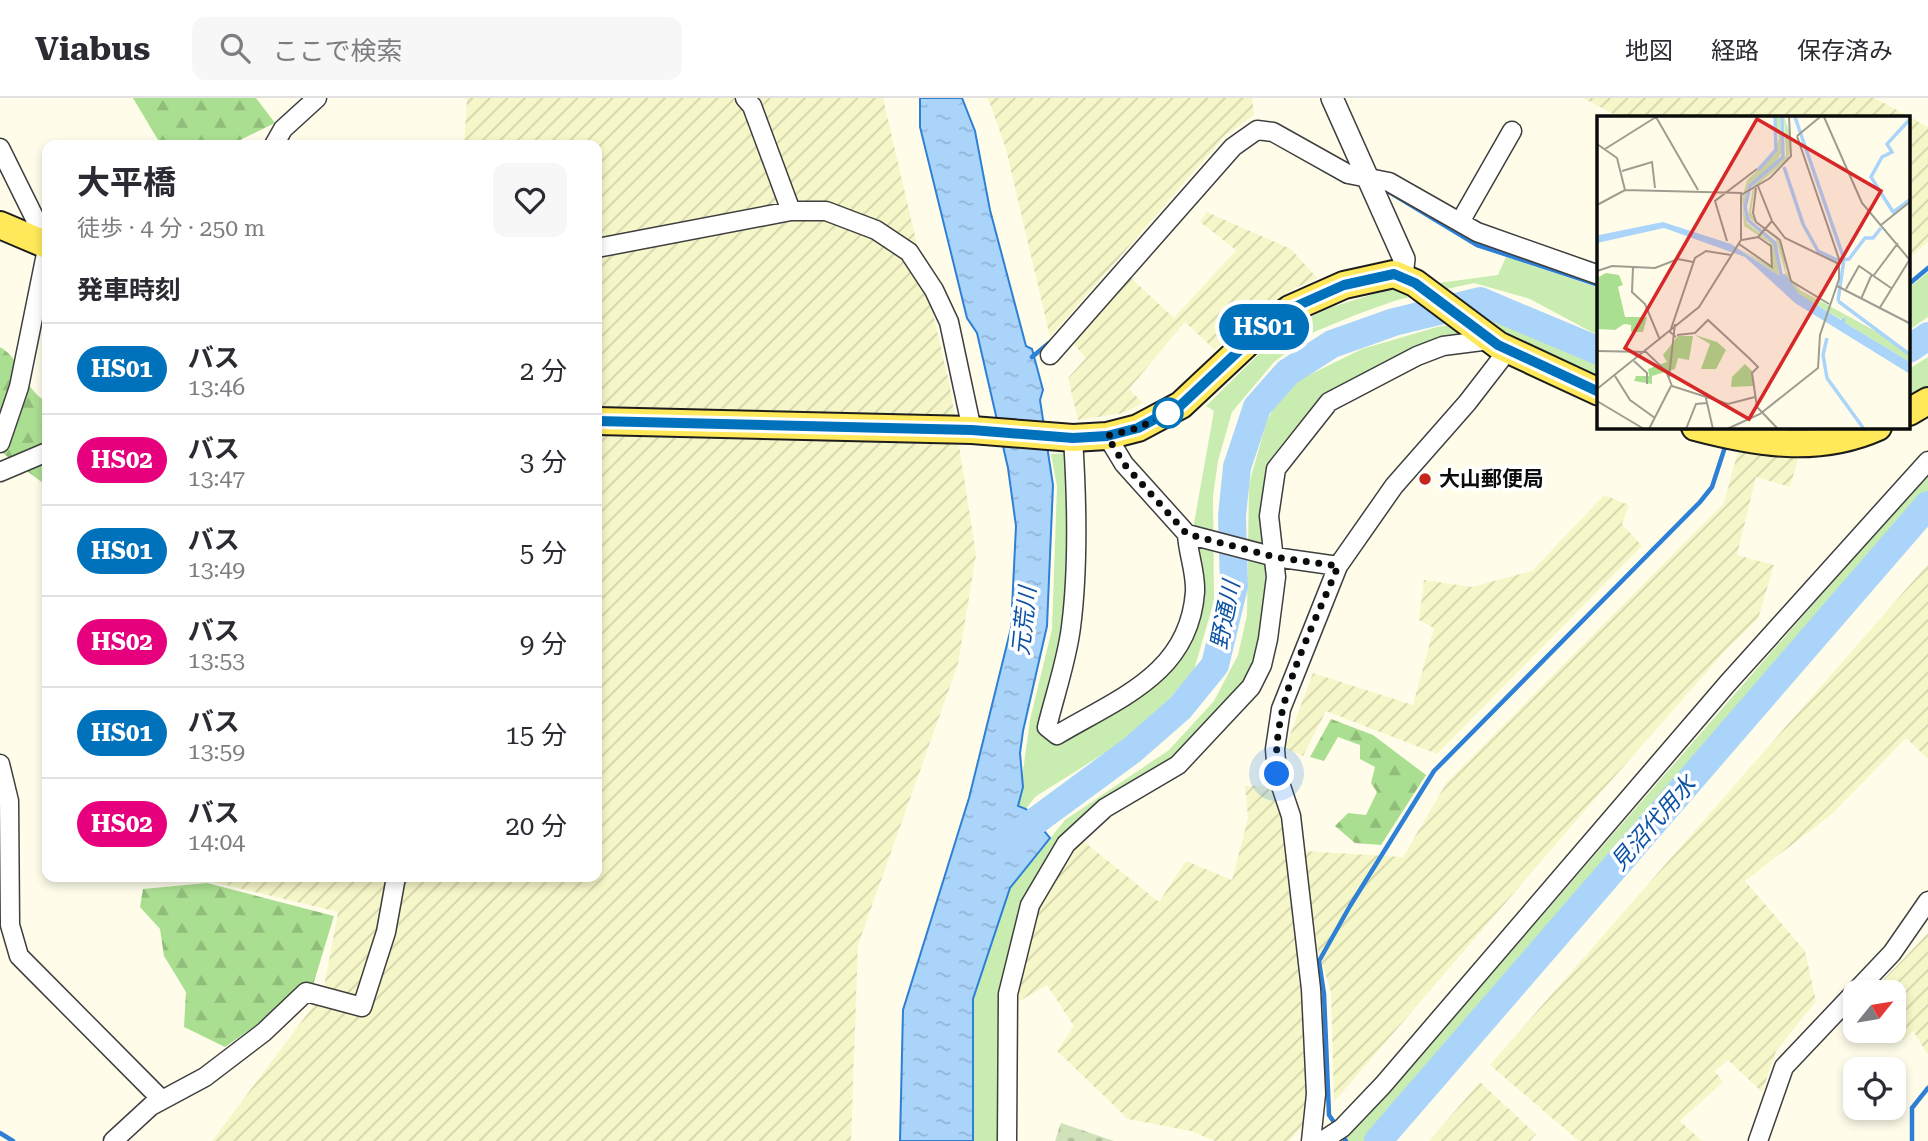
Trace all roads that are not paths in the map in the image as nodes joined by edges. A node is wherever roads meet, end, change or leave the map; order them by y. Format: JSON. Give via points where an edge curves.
{"nodes":[{"id":1,"x":317,"y":98,"type":"edge"},
{"id":2,"x":745,"y":98,"type":"edge"},
{"id":3,"x":1332,"y":98,"type":"edge"},
{"id":4,"x":1512,"y":131,"type":"dead end"},
{"id":5,"x":277,"y":140,"type":"edge"},
{"id":6,"x":0,"y":148,"type":"edge"},
{"id":7,"x":1369,"y":179,"type":"junction"},
{"id":8,"x":791,"y":211,"type":"junction"},
{"id":9,"x":1460,"y":222,"type":"junction"},
{"id":10,"x":0,"y":225,"type":"edge"},
{"id":11,"x":42,"y":236,"type":"edge"},
{"id":12,"x":42,"y":244,"type":"edge"},
{"id":13,"x":602,"y":247,"type":"edge"},
{"id":14,"x":42,"y":271,"type":"edge"},
{"id":15,"x":1597,"y":274,"type":"edge"},
{"id":16,"x":1411,"y":281,"type":"junction"},
{"id":17,"x":1494,"y":342,"type":"junction"},
{"id":18,"x":1050,"y":355,"type":"dead end"},
{"id":19,"x":1597,"y":391,"type":"edge"},
{"id":20,"x":1928,"y":401,"type":"edge"},
{"id":21,"x":1910,"y":411,"type":"edge"},
{"id":22,"x":602,"y":421,"type":"edge"},
{"id":23,"x":1703,"y":429,"type":"edge"},
{"id":24,"x":1871,"y":429,"type":"edge"},
{"id":25,"x":975,"y":430,"type":"junction"},
{"id":26,"x":1107,"y":436,"type":"junction"},
{"id":27,"x":1070,"y":438,"type":"junction"},
{"id":28,"x":0,"y":443,"type":"edge"},
{"id":29,"x":42,"y":454,"type":"edge"},
{"id":30,"x":1928,"y":461,"type":"edge"},
{"id":31,"x":0,"y":472,"type":"edge"},
{"id":32,"x":1189,"y":535,"type":"junction"},
{"id":33,"x":1274,"y":556,"type":"junction"},
{"id":34,"x":1338,"y":566,"type":"junction"},
{"id":35,"x":1,"y":770,"type":"edge"},
{"id":36,"x":395,"y":882,"type":"edge"},
{"id":37,"x":1928,"y":901,"type":"edge"},
{"id":38,"x":162,"y":1100,"type":"junction"},
{"id":39,"x":113,"y":1141,"type":"edge"},
{"id":40,"x":1007,"y":1141,"type":"edge"},
{"id":41,"x":1311,"y":1141,"type":"edge"},
{"id":42,"x":1322,"y":1141,"type":"edge"},
{"id":43,"x":1758,"y":1141,"type":"edge"}],
"edges":[{"from":1,"to":5,"type":"street"},
{"from":2,"to":8,"type":"street"},
{"from":3,"to":7,"type":"street"},
{"from":4,"to":9,"type":"street"},
{"from":6,"to":11,"type":"street"},
{"from":7,"to":9,"type":"street","via":[[1390,182]]},
{"from":7,"to":16,"type":"street"},
{"from":7,"to":18,"type":"street","via":[[1348,174],[1273,132],[1257,130],[1233,147]]},
{"from":8,"to":13,"type":"street"},
{"from":8,"to":25,"type":"street","via":[[826,211],[847,218],[909,252],[949,323]]},
{"from":9,"to":15,"type":"street"},
{"from":10,"to":12,"type":"main road"},
{"from":14,"to":28,"type":"street","via":[[19,387]]},
{"from":16,"to":17,"type":"main road"},
{"from":16,"to":26,"type":"main road","via":[[1394,274],[1365,279],[1307,300],[1261,330],[1181,405],[1138,428]]},
{"from":17,"to":19,"type":"main road"},
{"from":17,"to":33,"type":"street","via":[[1443,346],[1328,402],[1276,469],[1269,516]]},
{"from":17,"to":34,"type":"street","via":[[1467,403],[1394,486]]},
{"from":20,"to":21,"type":"main road"},
{"from":22,"to":25,"type":"main road"},
{"from":23,"to":24,"type":"main road","via":[[1766,443],[1821,443]]},
{"from":25,"to":27,"type":"main road"},
{"from":26,"to":27,"type":"main road"},
{"from":26,"to":32,"type":"street","via":[[1124,464]]},
{"from":27,"to":32,"type":"street","via":[[1077,506],[1073,607],[1047,727],[1050,733],[1057,735],[1135,689],[1177,652],[1195,591]]},
{"from":29,"to":31,"type":"street"},
{"from":30,"to":42,"type":"street","via":[[1727,684],[1383,1084],[1342,1128]]},
{"from":32,"to":33,"type":"street"},
{"from":33,"to":34,"type":"street"},
{"from":33,"to":40,"type":"street","via":[[1268,639],[1251,687],[1178,765],[1105,808],[1066,844],[1030,905],[1008,994]]},
{"from":34,"to":41,"type":"street","via":[[1281,709],[1275,749],[1277,774],[1291,816],[1311,989],[1316,1094]]},
{"from":35,"to":38,"type":"street","via":[[9,801],[10,925],[19,956]]},
{"from":36,"to":38,"type":"street","via":[[386,932],[362,1007],[306,992],[264,1032],[205,1077]]},
{"from":37,"to":43,"type":"street","via":[[1892,953],[1784,1067]]},
{"from":38,"to":39,"type":"street","via":[[150,1105]]}]}
